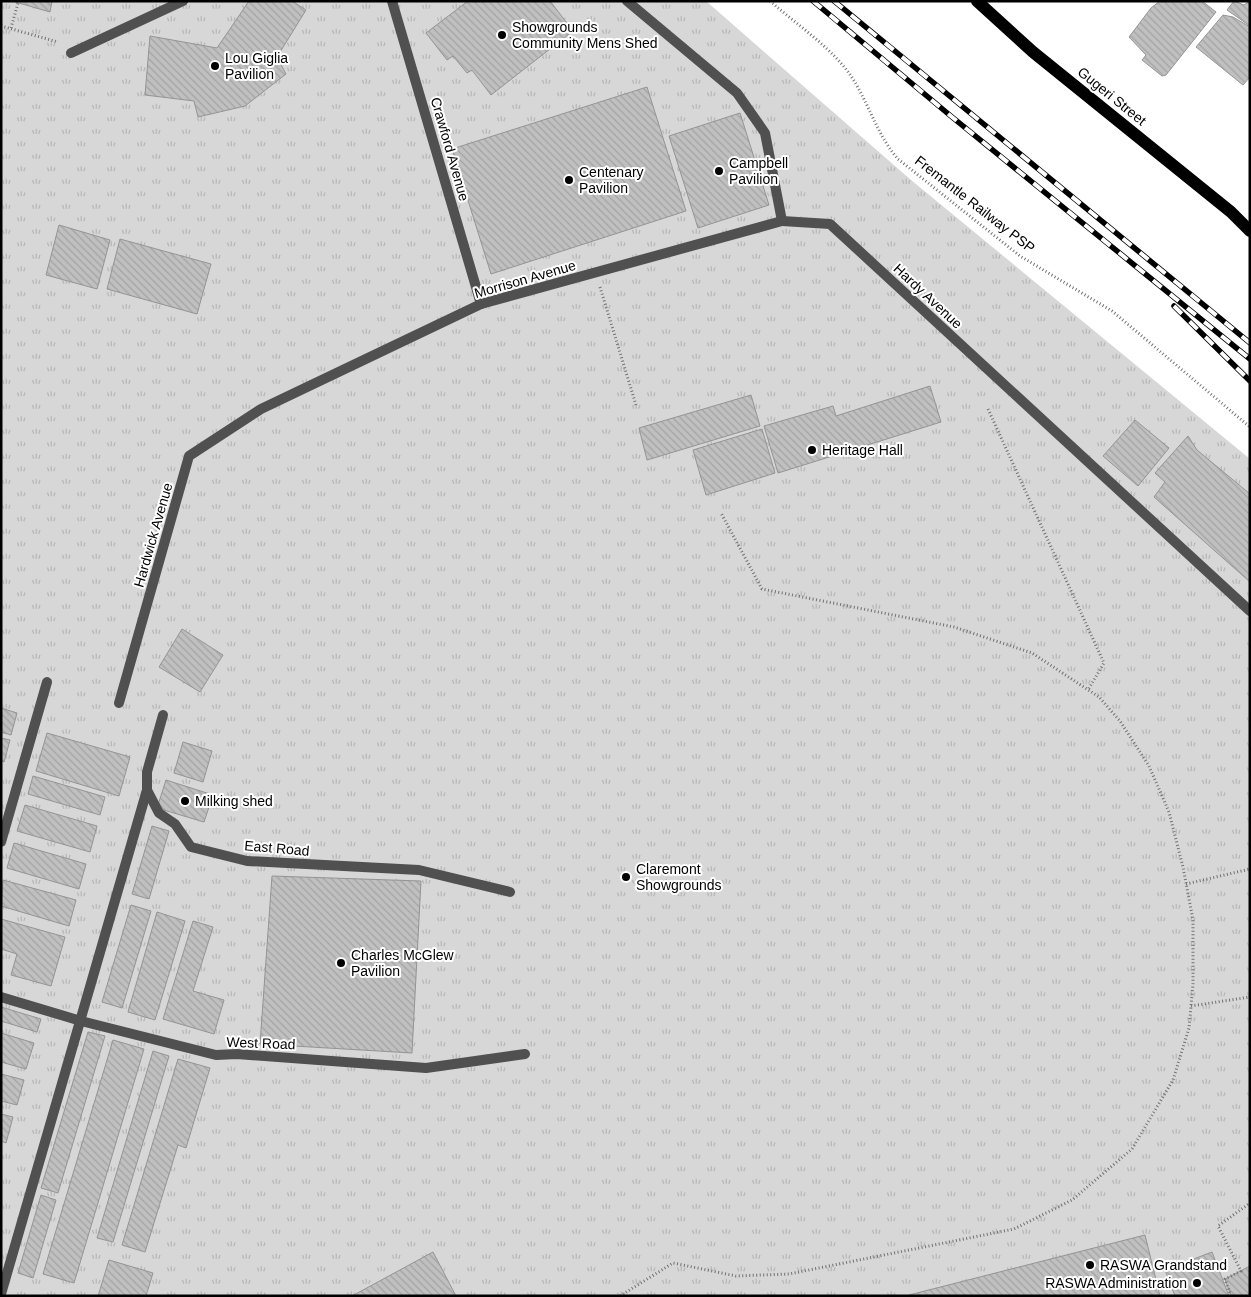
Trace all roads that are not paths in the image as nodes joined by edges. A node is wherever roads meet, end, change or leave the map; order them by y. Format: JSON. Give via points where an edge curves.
{"nodes":[{"id":1,"x":182,"y":1,"type":"edge"},
{"id":2,"x":392,"y":1,"type":"edge"},
{"id":3,"x":628,"y":1,"type":"edge"},
{"id":4,"x":977,"y":1,"type":"edge"},
{"id":5,"x":72,"y":53,"type":"dead end"},
{"id":6,"x":1232,"y":212,"type":"junction"},
{"id":7,"x":782,"y":221,"type":"junction"},
{"id":8,"x":1250,"y":222,"type":"edge"},
{"id":9,"x":1250,"y":231,"type":"edge"},
{"id":10,"x":481,"y":304,"type":"junction"},
{"id":11,"x":261,"y":409,"type":"joint"},
{"id":12,"x":1250,"y":611,"type":"edge"},
{"id":13,"x":47,"y":682,"type":"dead end"},
{"id":14,"x":119,"y":703,"type":"dead end"},
{"id":15,"x":163,"y":715,"type":"dead end"},
{"id":16,"x":147,"y":790,"type":"junction"},
{"id":17,"x":1,"y":842,"type":"edge"},
{"id":18,"x":510,"y":892,"type":"dead end"},
{"id":19,"x":1,"y":997,"type":"edge"},
{"id":20,"x":81,"y":1021,"type":"junction"},
{"id":21,"x":525,"y":1054,"type":"dead end"},
{"id":22,"x":1,"y":1294,"type":"edge"}],
"edges":[{"from":1,"to":5,"type":"lane"},
{"from":2,"to":10,"type":"lane","name":"Crawford Avenue"},
{"from":3,"to":7,"type":"lane","via":[[737,93],[765,133]]},
{"from":4,"to":6,"type":"main road","name":"Gugeri Street","via":[[1033,52]]},
{"from":6,"to":8,"type":"main road","name":"Gugeri Street"},
{"from":6,"to":9,"type":"main road","name":"Gugeri Street"},
{"from":7,"to":10,"type":"lane","name":"Morrison Avenue"},
{"from":7,"to":12,"type":"lane","name":"Hardy Avenue","via":[[830,224]]},
{"from":10,"to":11,"type":"lane","name":"Morrison Avenue"},
{"from":11,"to":14,"type":"lane","name":"Hardwick Avenue","via":[[190,456]]},
{"from":13,"to":17,"type":"lane"},
{"from":15,"to":16,"type":"lane","via":[[147,772]]},
{"from":16,"to":18,"type":"lane","name":"East Road","via":[[159,813],[175,824],[191,847],[247,861],[419,870]]},
{"from":16,"to":20,"type":"lane"},
{"from":19,"to":20,"type":"lane","name":"West Road"},
{"from":20,"to":21,"type":"lane","name":"West Road","via":[[216,1055],[426,1068]]},
{"from":20,"to":22,"type":"lane"}]}
